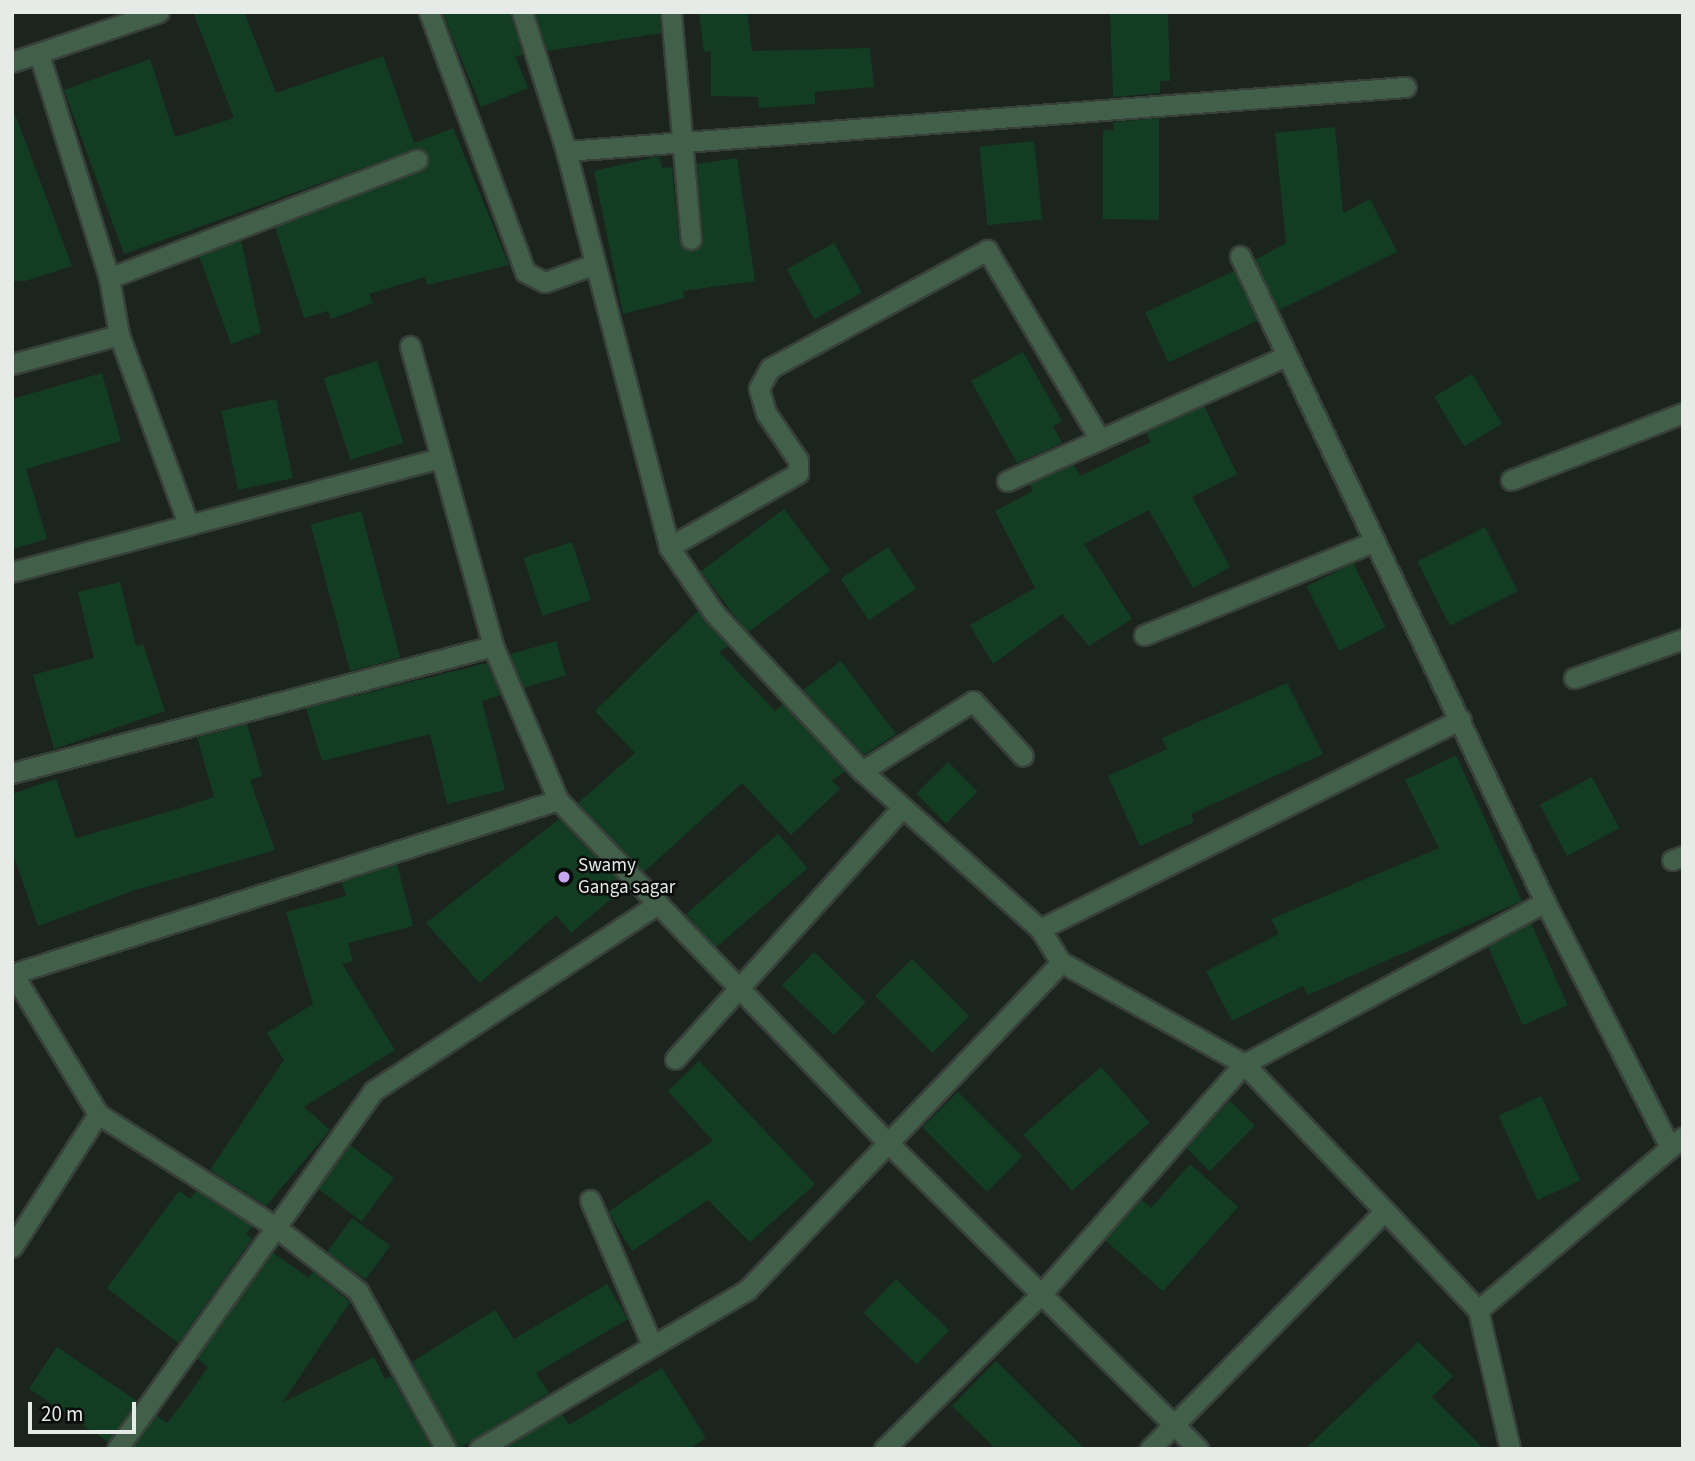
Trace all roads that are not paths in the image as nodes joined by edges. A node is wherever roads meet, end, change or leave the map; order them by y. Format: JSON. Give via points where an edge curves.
{"nodes":[{"id":1,"x":159,"y":12,"type":"edge"},
{"id":2,"x":429,"y":12,"type":"edge"},
{"id":3,"x":522,"y":12,"type":"edge"},
{"id":4,"x":671,"y":12,"type":"edge"},
{"id":5,"x":39,"y":54,"type":"junction"},
{"id":6,"x":12,"y":62,"type":"edge"},
{"id":7,"x":1406,"y":87,"type":"dead end"},
{"id":8,"x":678,"y":141,"type":"junction"},
{"id":9,"x":566,"y":151,"type":"junction"},
{"id":10,"x":417,"y":160,"type":"dead end"},
{"id":11,"x":691,"y":239,"type":"dead end"},
{"id":12,"x":1240,"y":257,"type":"dead end"},
{"id":13,"x":592,"y":265,"type":"junction"},
{"id":14,"x":109,"y":278,"type":"junction"},
{"id":15,"x":119,"y":335,"type":"junction"},
{"id":16,"x":410,"y":346,"type":"dead end"},
{"id":17,"x":1286,"y":355,"type":"junction"},
{"id":18,"x":12,"y":364,"type":"edge"},
{"id":19,"x":1683,"y":413,"type":"edge"},
{"id":20,"x":1100,"y":439,"type":"junction"},
{"id":21,"x":436,"y":459,"type":"junction"},
{"id":22,"x":1511,"y":480,"type":"dead end"},
{"id":23,"x":1007,"y":481,"type":"dead end"},
{"id":24,"x":188,"y":524,"type":"junction"},
{"id":25,"x":1375,"y":541,"type":"junction"},
{"id":26,"x":669,"y":547,"type":"junction"},
{"id":27,"x":12,"y":572,"type":"edge"},
{"id":28,"x":1144,"y":635,"type":"dead end"},
{"id":29,"x":1683,"y":639,"type":"edge"},
{"id":30,"x":494,"y":646,"type":"junction"},
{"id":31,"x":1574,"y":678,"type":"dead end"},
{"id":32,"x":1461,"y":719,"type":"junction"},
{"id":33,"x":1023,"y":756,"type":"dead end"},
{"id":34,"x":862,"y":771,"type":"junction"},
{"id":35,"x":12,"y":773,"type":"edge"},
{"id":36,"x":558,"y":800,"type":"junction"},
{"id":37,"x":902,"y":808,"type":"junction"},
{"id":38,"x":1545,"y":902,"type":"junction"},
{"id":39,"x":657,"y":904,"type":"junction"},
{"id":40,"x":1040,"y":929,"type":"junction"},
{"id":41,"x":1060,"y":962,"type":"junction"},
{"id":42,"x":13,"y":974,"type":"edge"},
{"id":43,"x":738,"y":987,"type":"junction"},
{"id":44,"x":675,"y":1059,"type":"dead end"},
{"id":45,"x":1244,"y":1064,"type":"junction"},
{"id":46,"x":98,"y":1114,"type":"junction"},
{"id":47,"x":1676,"y":1142,"type":"edge"},
{"id":48,"x":888,"y":1143,"type":"junction"},
{"id":49,"x":590,"y":1200,"type":"dead end"},
{"id":50,"x":1385,"y":1211,"type":"junction"},
{"id":51,"x":273,"y":1225,"type":"junction"},
{"id":52,"x":12,"y":1247,"type":"edge"},
{"id":53,"x":1042,"y":1293,"type":"junction"},
{"id":54,"x":1478,"y":1310,"type":"junction"},
{"id":55,"x":651,"y":1342,"type":"junction"},
{"id":56,"x":1173,"y":1424,"type":"junction"},
{"id":57,"x":1506,"y":1445,"type":"edge"},
{"id":58,"x":117,"y":1449,"type":"edge"},
{"id":59,"x":446,"y":1449,"type":"edge"},
{"id":60,"x":479,"y":1449,"type":"edge"},
{"id":61,"x":884,"y":1449,"type":"edge"},
{"id":62,"x":1150,"y":1449,"type":"edge"},
{"id":63,"x":1198,"y":1449,"type":"edge"}],
"edges":[{"from":1,"to":5,"type":"street"},
{"from":2,"to":13,"type":"street","via":[[525,272],[545,282]]},
{"from":3,"to":9,"type":"street"},
{"from":4,"to":8,"type":"street"},
{"from":5,"to":6,"type":"street"},
{"from":5,"to":14,"type":"street"},
{"from":7,"to":8,"type":"street"},
{"from":8,"to":9,"type":"street"},
{"from":8,"to":11,"type":"street"},
{"from":9,"to":13,"type":"street"},
{"from":10,"to":14,"type":"street"},
{"from":12,"to":17,"type":"street"},
{"from":13,"to":26,"type":"street"},
{"from":14,"to":15,"type":"street"},
{"from":15,"to":18,"type":"street"},
{"from":15,"to":24,"type":"street"},
{"from":16,"to":21,"type":"street"},
{"from":17,"to":20,"type":"street"},
{"from":17,"to":25,"type":"street"},
{"from":19,"to":22,"type":"street"},
{"from":20,"to":23,"type":"street"},
{"from":20,"to":26,"type":"street","via":[[987,250],[770,368],[759,388],[766,413],[798,460],[798,473]]},
{"from":21,"to":24,"type":"street"},
{"from":21,"to":30,"type":"street"},
{"from":24,"to":27,"type":"street"},
{"from":25,"to":28,"type":"street"},
{"from":25,"to":32,"type":"street"},
{"from":26,"to":34,"type":"street","via":[[714,613]]},
{"from":29,"to":31,"type":"street"},
{"from":30,"to":35,"type":"street"},
{"from":30,"to":36,"type":"street"},
{"from":32,"to":38,"type":"street"},
{"from":32,"to":40,"type":"street"},
{"from":33,"to":34,"type":"street","via":[[974,701]]},
{"from":34,"to":37,"type":"street"},
{"from":36,"to":39,"type":"street"},
{"from":36,"to":42,"type":"street"},
{"from":37,"to":40,"type":"street"},
{"from":37,"to":43,"type":"street"},
{"from":38,"to":45,"type":"street"},
{"from":38,"to":47,"type":"street"},
{"from":39,"to":43,"type":"street"},
{"from":39,"to":51,"type":"street","via":[[373,1091]]},
{"from":40,"to":41,"type":"street"},
{"from":41,"to":45,"type":"street"},
{"from":41,"to":48,"type":"street"},
{"from":42,"to":46,"type":"street"},
{"from":43,"to":44,"type":"street"},
{"from":43,"to":48,"type":"street"},
{"from":45,"to":50,"type":"street"},
{"from":45,"to":53,"type":"street"},
{"from":46,"to":51,"type":"street"},
{"from":46,"to":52,"type":"street"},
{"from":47,"to":54,"type":"street"},
{"from":48,"to":53,"type":"street"},
{"from":48,"to":55,"type":"street","via":[[747,1290]]},
{"from":49,"to":55,"type":"street"},
{"from":50,"to":54,"type":"street"},
{"from":50,"to":56,"type":"street"},
{"from":51,"to":58,"type":"street"},
{"from":51,"to":59,"type":"street","via":[[358,1291]]},
{"from":53,"to":56,"type":"street"},
{"from":53,"to":61,"type":"street"},
{"from":54,"to":57,"type":"street"},
{"from":55,"to":60,"type":"street"},
{"from":56,"to":62,"type":"street"},
{"from":56,"to":63,"type":"street"}]}
